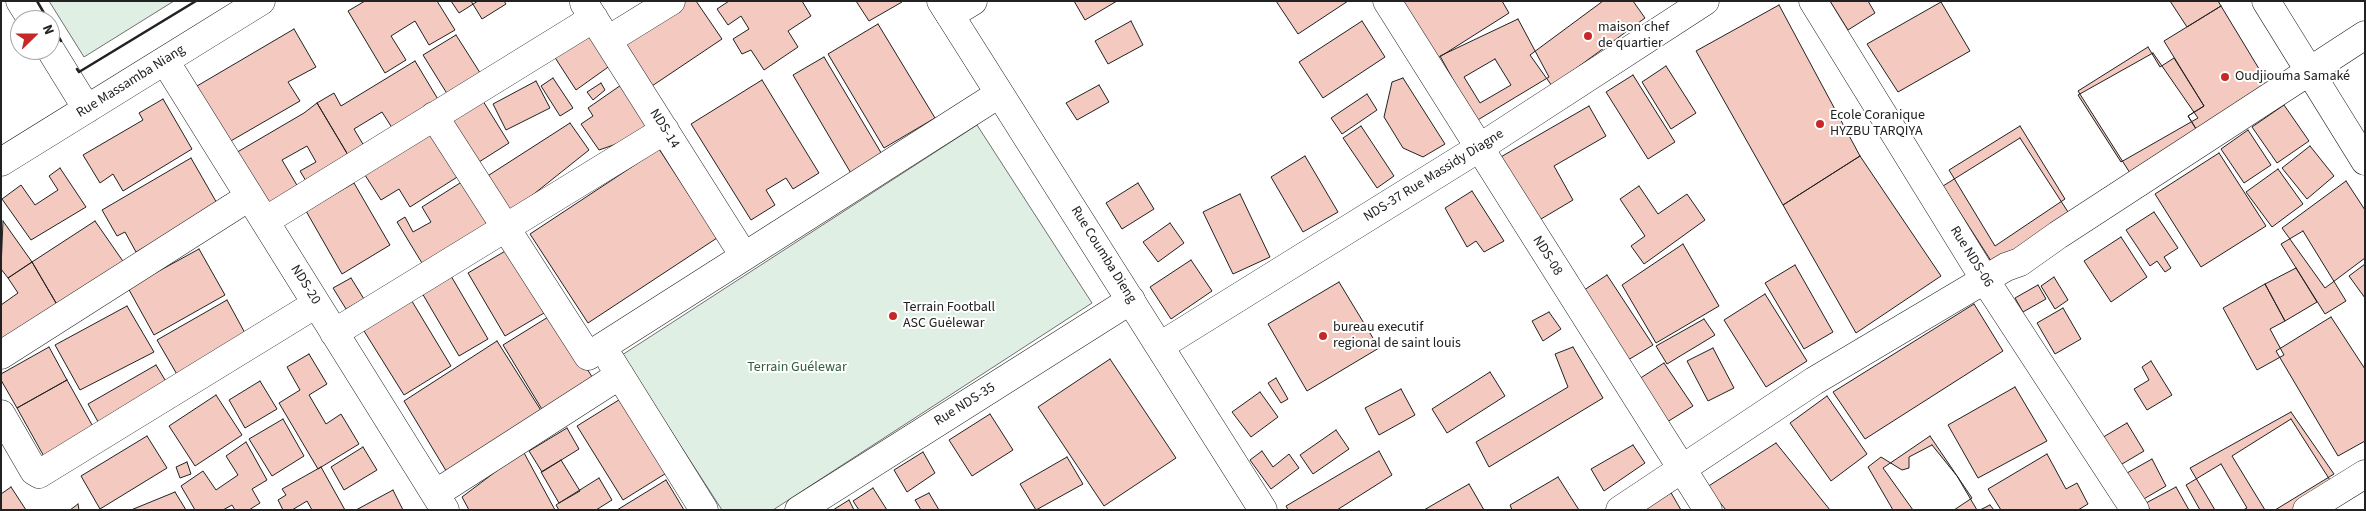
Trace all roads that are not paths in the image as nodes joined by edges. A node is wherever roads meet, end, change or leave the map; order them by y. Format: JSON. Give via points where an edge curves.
{"nodes":[{"id":1,"x":261,"y":1,"type":"edge"},
{"id":2,"x":671,"y":1,"type":"edge"},
{"id":3,"x":973,"y":1,"type":"edge"},
{"id":4,"x":1387,"y":1,"type":"edge"},
{"id":5,"x":1705,"y":1,"type":"edge"},
{"id":6,"x":1813,"y":1,"type":"edge"},
{"id":7,"x":2266,"y":1,"type":"edge"},
{"id":8,"x":945,"y":8,"type":"edge"},
{"id":9,"x":588,"y":9,"type":"edge"},
{"id":10,"x":2365,"y":35,"type":"edge"},
{"id":11,"x":608,"y":40,"type":"junction"},
{"id":12,"x":57,"y":60,"type":"edge"},
{"id":13,"x":165,"y":61,"type":"junction"},
{"id":14,"x":2309,"y":70,"type":"junction"},
{"id":15,"x":999,"y":94,"type":"junction"},
{"id":16,"x":87,"y":109,"type":"junction"},
{"id":17,"x":434,"y":116,"type":"junction"},
{"id":18,"x":665,"y":130,"type":"junction"},
{"id":19,"x":1479,"y":148,"type":"junction"},
{"id":20,"x":2365,"y":161,"type":"edge"},
{"id":21,"x":1,"y":162,"type":"edge"},
{"id":22,"x":249,"y":197,"type":"junction"},
{"id":23,"x":264,"y":221,"type":"junction"},
{"id":24,"x":505,"y":229,"type":"junction"},
{"id":25,"x":744,"y":256,"type":"junction"},
{"id":26,"x":1985,"y":280,"type":"junction"},
{"id":27,"x":1131,"y":300,"type":"junction"},
{"id":28,"x":316,"y":304,"type":"junction"},
{"id":29,"x":334,"y":333,"type":"junction"},
{"id":30,"x":602,"y":346,"type":"junction"},
{"id":31,"x":1160,"y":346,"type":"junction"},
{"id":32,"x":1,"y":355,"type":"edge"},
{"id":33,"x":620,"y":375,"type":"junction"},
{"id":34,"x":1,"y":414,"type":"edge"},
{"id":35,"x":1683,"y":469,"type":"junction"},
{"id":36,"x":2365,"y":474,"type":"edge"},
{"id":37,"x":440,"y":502,"type":"edge"},
{"id":38,"x":704,"y":510,"type":"edge"},
{"id":39,"x":799,"y":510,"type":"edge"},
{"id":40,"x":1263,"y":510,"type":"edge"},
{"id":41,"x":1620,"y":510,"type":"edge"},
{"id":42,"x":1708,"y":510,"type":"edge"},
{"id":43,"x":2135,"y":510,"type":"edge"},
{"id":44,"x":2307,"y":510,"type":"edge"}],
"edges":[{"from":1,"to":13,"type":"street","name":"Rue Massamba Niang"},
{"from":2,"to":11,"type":"street"},
{"from":3,"to":8,"type":"street"},
{"from":4,"to":19,"type":"street","name":"NDS-08"},
{"from":5,"to":19,"type":"street","name":"NDS-37 Rue Massidy Diagne"},
{"from":6,"to":26,"type":"street","name":"Rue NDS-06"},
{"from":7,"to":14,"type":"street"},
{"from":8,"to":15,"type":"street","name":"Rue Coumba Dieng"},
{"from":9,"to":11,"type":"street","name":"NDS-14"},
{"from":9,"to":17,"type":"street"},
{"from":10,"to":14,"type":"street"},
{"from":11,"to":18,"type":"street","name":"NDS-14"},
{"from":12,"to":16,"type":"street"},
{"from":13,"to":16,"type":"street","name":"Rue Massamba Niang"},
{"from":13,"to":22,"type":"street","name":"NDS-20"},
{"from":14,"to":20,"type":"street"},
{"from":14,"to":26,"type":"street","via":[[2020,262]]},
{"from":15,"to":25,"type":"street"},
{"from":15,"to":27,"type":"street","name":"Rue Coumba Dieng"},
{"from":16,"to":21,"type":"street","name":"Rue Massamba Niang"},
{"from":17,"to":23,"type":"street"},
{"from":17,"to":24,"type":"street"},
{"from":18,"to":24,"type":"street"},
{"from":18,"to":25,"type":"street","name":"NDS-14"},
{"from":19,"to":31,"type":"street","name":"NDS-37 Rue Massidy Diagne"},
{"from":19,"to":35,"type":"street","name":"NDS-08"},
{"from":22,"to":23,"type":"street","name":"NDS-20"},
{"from":22,"to":32,"type":"street"},
{"from":23,"to":28,"type":"street","name":"NDS-20"},
{"from":24,"to":29,"type":"street"},
{"from":24,"to":30,"type":"street","via":[[586,356]]},
{"from":25,"to":30,"type":"street"},
{"from":26,"to":35,"type":"street","via":[[1814,381]]},
{"from":26,"to":43,"type":"street","name":"Rue NDS-06"},
{"from":27,"to":31,"type":"street","name":"Rue Coumba Dieng"},
{"from":27,"to":39,"type":"street","name":"Rue NDS-35"},
{"from":28,"to":29,"type":"street","name":"NDS-20"},
{"from":28,"to":34,"type":"street","via":[[39,474],[34,471]]},
{"from":29,"to":37,"type":"street","name":"NDS-20"},
{"from":30,"to":33,"type":"street"},
{"from":31,"to":40,"type":"street","name":"Rue Coumba Dieng"},
{"from":33,"to":37,"type":"street"},
{"from":33,"to":38,"type":"street"},
{"from":35,"to":41,"type":"street"},
{"from":35,"to":42,"type":"street","name":"NDS-08"},
{"from":36,"to":44,"type":"street"}]}
